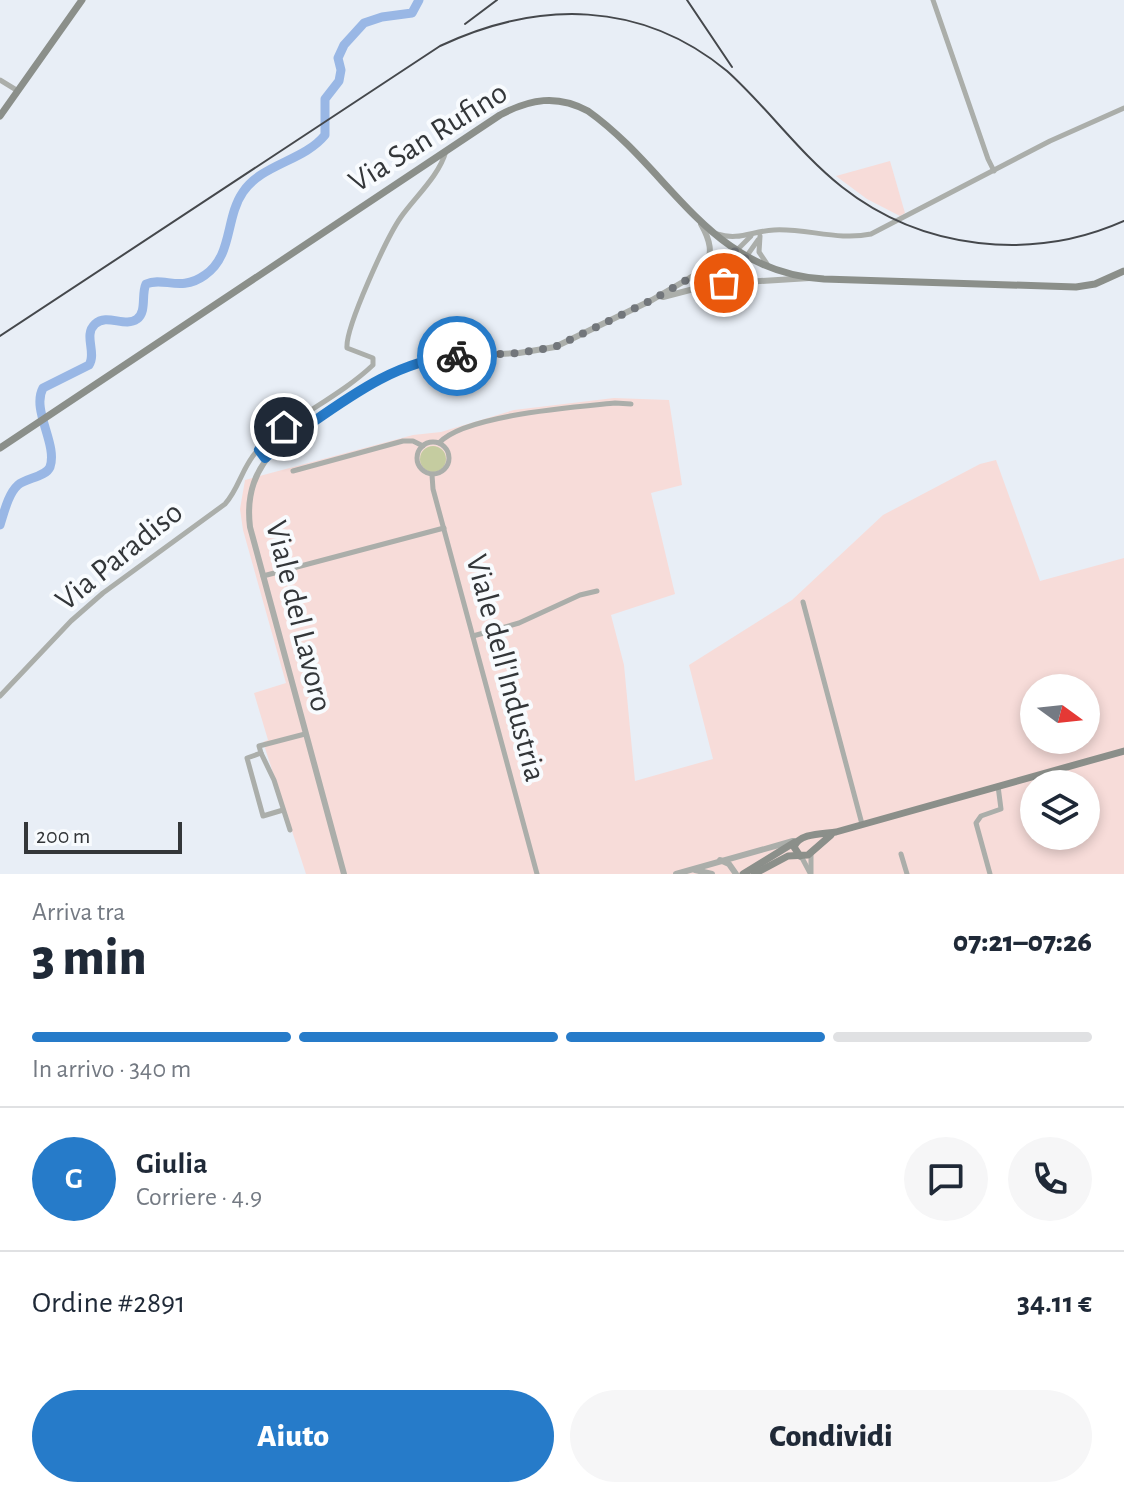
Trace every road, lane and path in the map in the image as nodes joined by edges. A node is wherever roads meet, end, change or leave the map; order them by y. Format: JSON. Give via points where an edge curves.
{"nodes":[{"id":1,"x":82,"y":0,"type":"edge"},
{"id":2,"x":933,"y":0,"type":"edge"},
{"id":3,"x":0,"y":80,"type":"edge"},
{"id":4,"x":19,"y":91,"type":"junction"},
{"id":5,"x":1124,"y":108,"type":"edge"},
{"id":6,"x":0,"y":116,"type":"edge"},
{"id":7,"x":447,"y":150,"type":"junction"},
{"id":8,"x":994,"y":171,"type":"junction"},
{"id":9,"x":700,"y":221,"type":"junction"},
{"id":10,"x":710,"y":231,"type":"junction"},
{"id":11,"x":758,"y":235,"type":"junction"},
{"id":12,"x":736,"y":251,"type":"junction"},
{"id":13,"x":746,"y":257,"type":"junction"},
{"id":14,"x":773,"y":269,"type":"junction"},
{"id":15,"x":1124,"y":271,"type":"edge"},
{"id":16,"x":702,"y":272,"type":"junction"},
{"id":17,"x":810,"y":278,"type":"junction"},
{"id":18,"x":724,"y":283,"type":"junction"},
{"id":19,"x":652,"y":300,"type":"junction"},
{"id":20,"x":631,"y":404,"type":"dead end"},
{"id":21,"x":439,"y":443,"type":"junction"},
{"id":22,"x":423,"y":446,"type":"junction"},
{"id":23,"x":0,"y":448,"type":"edge"},
{"id":24,"x":259,"y":450,"type":"junction"},
{"id":25,"x":265,"y":458,"type":"junction"},
{"id":26,"x":293,"y":471,"type":"dead end"},
{"id":27,"x":432,"y":475,"type":"junction"},
{"id":28,"x":444,"y":528,"type":"junction"},
{"id":29,"x":262,"y":576,"type":"junction"},
{"id":30,"x":597,"y":591,"type":"dead end"},
{"id":31,"x":803,"y":602,"type":"dead end"},
{"id":32,"x":473,"y":636,"type":"junction"},
{"id":33,"x":0,"y":696,"type":"edge"},
{"id":34,"x":305,"y":734,"type":"junction"},
{"id":35,"x":1124,"y":751,"type":"edge"},
{"id":36,"x":261,"y":753,"type":"junction"},
{"id":37,"x":998,"y":786,"type":"junction"},
{"id":38,"x":283,"y":810,"type":"junction"},
{"id":39,"x":862,"y":824,"type":"junction"},
{"id":40,"x":290,"y":830,"type":"dead end"},
{"id":41,"x":836,"y":832,"type":"junction"},
{"id":42,"x":799,"y":840,"type":"junction"},
{"id":43,"x":811,"y":852,"type":"junction"},
{"id":44,"x":901,"y":854,"type":"dead end"},
{"id":45,"x":801,"y":856,"type":"junction"},
{"id":46,"x":720,"y":860,"type":"junction"},
{"id":47,"x":680,"y":873,"type":"edge"},
{"id":48,"x":344,"y":874,"type":"edge"},
{"id":49,"x":537,"y":874,"type":"edge"},
{"id":50,"x":712,"y":874,"type":"edge"},
{"id":51,"x":736,"y":874,"type":"edge"},
{"id":52,"x":743,"y":874,"type":"edge"},
{"id":53,"x":754,"y":874,"type":"edge"},
{"id":54,"x":810,"y":874,"type":"edge"},
{"id":55,"x":907,"y":874,"type":"edge"},
{"id":56,"x":990,"y":874,"type":"edge"}],
"edges":[{"from":1,"to":4,"type":"main road"},
{"from":2,"to":8,"type":"street"},
{"from":3,"to":4,"type":"street"},
{"from":4,"to":6,"type":"main road"},
{"from":5,"to":8,"type":"street"},
{"from":7,"to":9,"type":"main road","name":"Via San Rufino","via":[[522,104],[565,101],[598,117]]},
{"from":7,"to":23,"type":"main road","name":"Via San Rufino"},
{"from":7,"to":24,"type":"street","name":"Via Paradiso","via":[[440,168],[389,238],[350,328],[347,348],[373,358],[373,365]]},
{"from":8,"to":11,"type":"street","via":[[871,234]]},
{"from":9,"to":10,"type":"main road","name":"Via San Rufino"},
{"from":9,"to":16,"type":"street","via":[[710,246]]},
{"from":10,"to":11,"type":"street","via":[[733,238]]},
{"from":10,"to":12,"type":"main road","name":"Via San Rufino"},
{"from":11,"to":12,"type":"street"},
{"from":11,"to":13,"type":"street"},
{"from":11,"to":14,"type":"street","via":[[759,252]]},
{"from":12,"to":13,"type":"main road","name":"Via San Rufino"},
{"from":12,"to":16,"type":"street"},
{"from":13,"to":14,"type":"main road","name":"Via San Rufino"},
{"from":13,"to":18,"type":"street"},
{"from":14,"to":17,"type":"main road","name":"Via San Rufino"},
{"from":15,"to":17,"type":"main road","name":"Via San Rufino","via":[[1076,287]]},
{"from":16,"to":19,"type":"street"},
{"from":17,"to":18,"type":"street"},
{"from":18,"to":19,"type":"street"},
{"from":19,"to":25,"type":"street","via":[[555,347],[437,357],[407,366]]},
{"from":20,"to":21,"type":"street","via":[[518,413],[450,434]]},
{"from":21,"to":22,"type":"street"},
{"from":21,"to":27,"type":"street","via":[[449,462]]},
{"from":22,"to":26,"type":"street","via":[[403,441]]},
{"from":22,"to":27,"type":"street","via":[[418,464]]},
{"from":24,"to":25,"type":"street"},
{"from":24,"to":33,"type":"street","name":"Via Paradiso","via":[[225,504],[103,593]]},
{"from":25,"to":29,"type":"street","name":"Viale del Lavoro","via":[[252,484],[248,513]]},
{"from":27,"to":28,"type":"street","name":"Viale dell'Industria"},
{"from":28,"to":29,"type":"street"},
{"from":28,"to":32,"type":"street","name":"Viale dell'Industria"},
{"from":29,"to":34,"type":"street","name":"Viale del Lavoro"},
{"from":30,"to":32,"type":"street"},
{"from":31,"to":39,"type":"street"},
{"from":32,"to":49,"type":"street","name":"Viale dell'Industria"},
{"from":34,"to":36,"type":"street","via":[[259,746]]},
{"from":34,"to":48,"type":"street","name":"Viale del Lavoro"},
{"from":35,"to":37,"type":"main road"},
{"from":36,"to":38,"type":"street"},
{"from":36,"to":38,"type":"street","via":[[247,758],[263,816]]},
{"from":37,"to":39,"type":"main road"},
{"from":37,"to":56,"type":"street","via":[[1001,809],[976,823]]},
{"from":38,"to":40,"type":"street"},
{"from":39,"to":41,"type":"main road"},
{"from":41,"to":42,"type":"main road"},
{"from":41,"to":43,"type":"main road"},
{"from":42,"to":43,"type":"main road","via":[[811,842]]},
{"from":42,"to":45,"type":"main road","via":[[794,850]]},
{"from":42,"to":46,"type":"street"},
{"from":42,"to":52,"type":"main road"},
{"from":43,"to":45,"type":"main road"},
{"from":43,"to":54,"type":"street"},
{"from":44,"to":55,"type":"street"},
{"from":45,"to":53,"type":"main road"},
{"from":45,"to":54,"type":"street"},
{"from":46,"to":47,"type":"street"},
{"from":46,"to":51,"type":"street"},
{"from":47,"to":50,"type":"street"}]}
